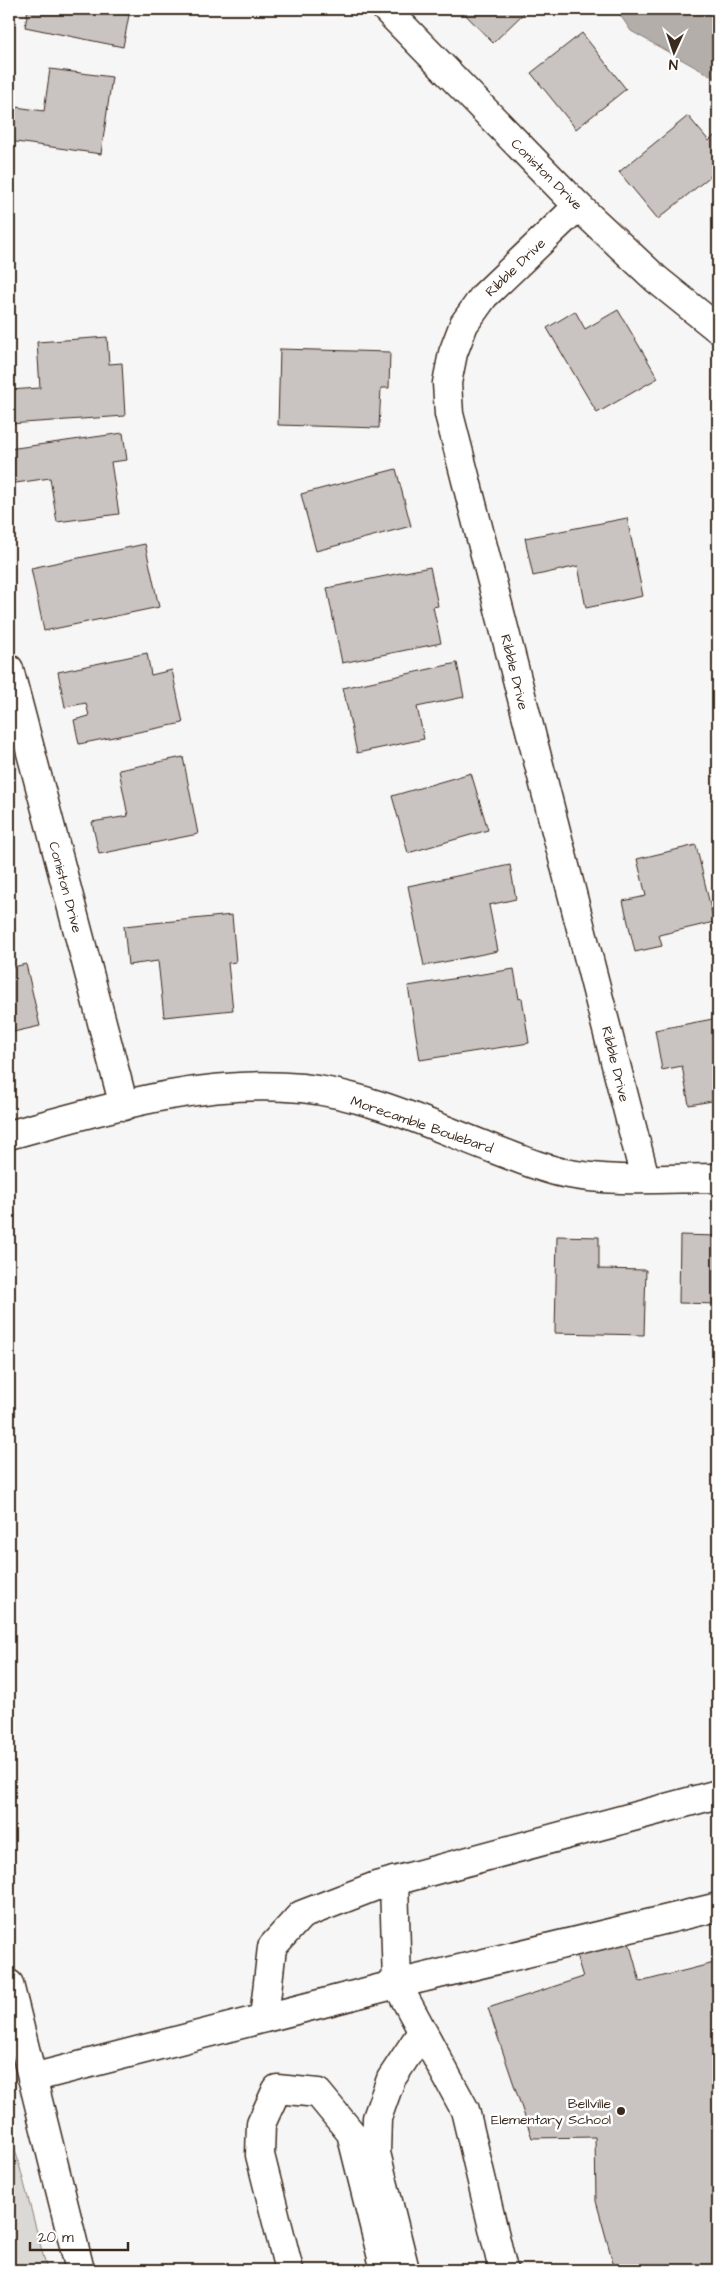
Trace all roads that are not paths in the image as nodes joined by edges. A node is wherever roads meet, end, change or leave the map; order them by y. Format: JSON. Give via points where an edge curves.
{"nodes":[{"id":1,"x":386,"y":9,"type":"edge"},
{"id":2,"x":578,"y":206,"type":"junction"},
{"id":3,"x":718,"y":329,"type":"edge"},
{"id":4,"x":9,"y":669,"type":"edge"},
{"id":5,"x":124,"y":1106,"type":"junction"},
{"id":6,"x":9,"y":1135,"type":"edge"},
{"id":7,"x":645,"y":1178,"type":"junction"},
{"id":8,"x":718,"y":1178,"type":"edge"},
{"id":9,"x":718,"y":1794,"type":"edge"},
{"id":10,"x":394,"y":1881,"type":"junction"},
{"id":11,"x":718,"y":1907,"type":"edge"},
{"id":12,"x":9,"y":1984,"type":"edge"},
{"id":13,"x":397,"y":1984,"type":"junction"},
{"id":14,"x":264,"y":2018,"type":"junction"},
{"id":15,"x":422,"y":2032,"type":"junction"},
{"id":16,"x":32,"y":2078,"type":"junction"},
{"id":17,"x":80,"y":2270,"type":"edge"},
{"id":18,"x":289,"y":2270,"type":"edge"},
{"id":19,"x":385,"y":2270,"type":"edge"},
{"id":20,"x":405,"y":2270,"type":"edge"},
{"id":21,"x":503,"y":2270,"type":"edge"}],
"edges":[{"from":1,"to":2,"type":"street","name":"Coniston Drive"},
{"from":2,"to":3,"type":"street","name":"Coniston Drive","via":[[656,279]]},
{"from":2,"to":7,"type":"street","name":"Ribble Drive","via":[[484,296],[464,324],[453,353],[448,383],[450,414]]},
{"from":4,"to":5,"type":"street","name":"Coniston Drive"},
{"from":5,"to":6,"type":"street","name":"Morecamble Boulebard"},
{"from":5,"to":7,"type":"street","name":"Morecamble Boulebard","via":[[186,1092],[224,1088],[303,1088],[391,1110],[532,1164],[602,1178]]},
{"from":7,"to":8,"type":"street","name":"Morecamble Boulebard"},
{"from":9,"to":10,"type":"street"},
{"from":10,"to":13,"type":"street"},
{"from":10,"to":14,"type":"street","via":[[300,1915],[272,1947]]},
{"from":11,"to":13,"type":"street"},
{"from":12,"to":16,"type":"street"},
{"from":13,"to":14,"type":"street"},
{"from":13,"to":15,"type":"street"},
{"from":14,"to":16,"type":"street"},
{"from":15,"to":20,"type":"street","via":[[391,2079],[377,2118],[376,2154]]},
{"from":15,"to":21,"type":"street","via":[[465,2110]]},
{"from":16,"to":17,"type":"street"},
{"from":18,"to":19,"type":"street","via":[[260,2156],[261,2124],[276,2089],[318,2094],[351,2133]]}]}
